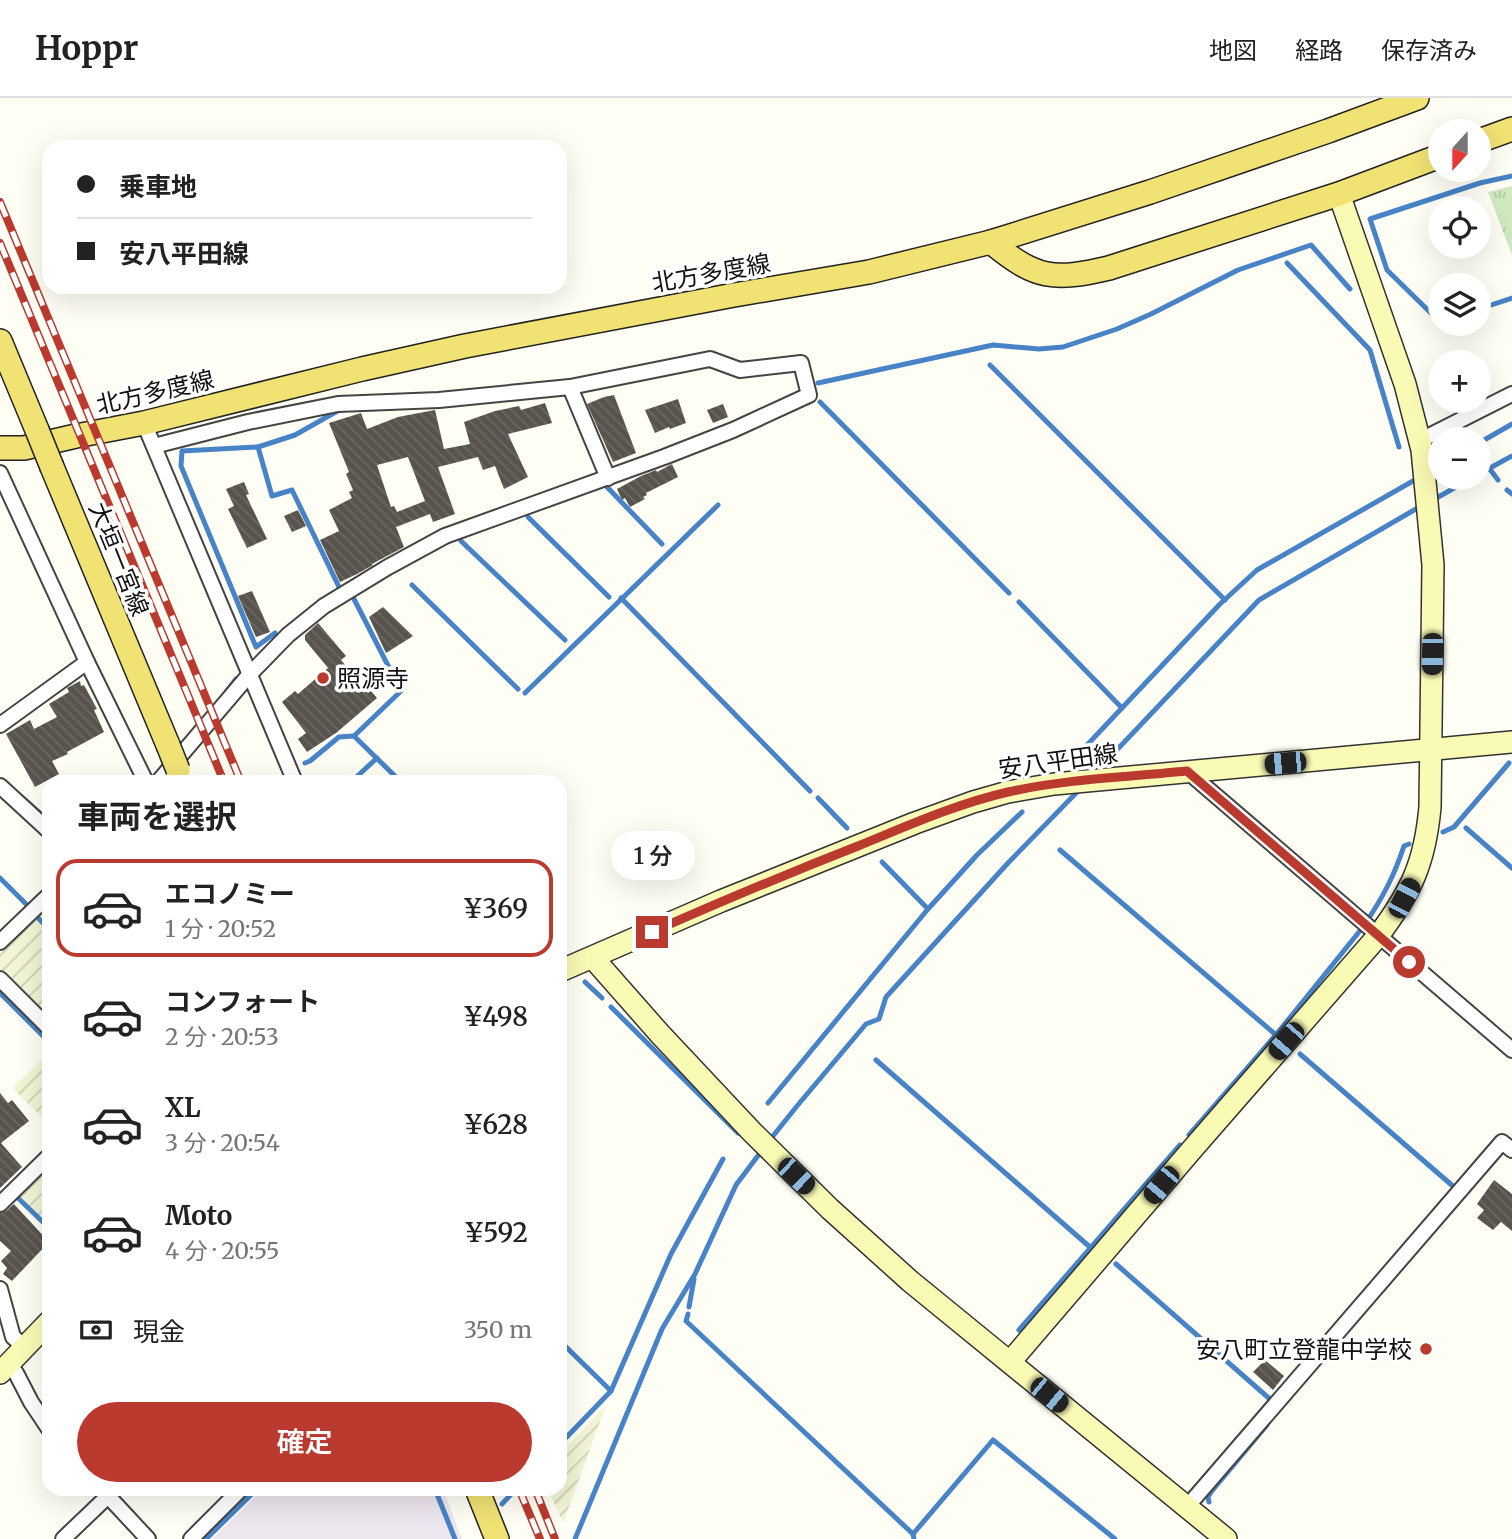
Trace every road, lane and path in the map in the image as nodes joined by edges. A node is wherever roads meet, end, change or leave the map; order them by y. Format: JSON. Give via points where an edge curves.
{"nodes":[{"id":1,"x":1417,"y":98,"type":"edge"},
{"id":2,"x":1512,"y":129,"type":"edge"},
{"id":3,"x":1491,"y":137,"type":"edge"},
{"id":4,"x":1428,"y":161,"type":"edge"},
{"id":5,"x":1339,"y":194,"type":"junction"},
{"id":6,"x":990,"y":242,"type":"junction"},
{"id":7,"x":4,"y":359,"type":"edge"},
{"id":8,"x":570,"y":387,"type":"junction"},
{"id":9,"x":1512,"y":394,"type":"edge"},
{"id":10,"x":144,"y":423,"type":"junction"},
{"id":11,"x":153,"y":446,"type":"junction"},
{"id":12,"x":0,"y":448,"type":"edge"},
{"id":13,"x":1422,"y":451,"type":"junction"},
{"id":14,"x":0,"y":473,"type":"edge"},
{"id":15,"x":608,"y":478,"type":"junction"},
{"id":16,"x":87,"y":662,"type":"junction"},
{"id":17,"x":249,"y":675,"type":"junction"},
{"id":18,"x":0,"y":726,"type":"edge"},
{"id":19,"x":1512,"y":742,"type":"edge"},
{"id":20,"x":1430,"y":750,"type":"junction"},
{"id":21,"x":1187,"y":771,"type":"junction"},
{"id":22,"x":143,"y":775,"type":"edge"},
{"id":23,"x":164,"y":775,"type":"edge"},
{"id":24,"x":180,"y":775,"type":"edge"},
{"id":25,"x":292,"y":775,"type":"edge"},
{"id":26,"x":0,"y":786,"type":"edge"},
{"id":27,"x":42,"y":825,"type":"edge"},
{"id":28,"x":42,"y":902,"type":"edge"},
{"id":29,"x":1378,"y":936,"type":"junction"},
{"id":30,"x":0,"y":942,"type":"edge"},
{"id":31,"x":593,"y":958,"type":"junction"},
{"id":32,"x":567,"y":968,"type":"edge"},
{"id":33,"x":0,"y":979,"type":"edge"},
{"id":34,"x":42,"y":1021,"type":"edge"},
{"id":35,"x":1512,"y":1050,"type":"edge"},
{"id":36,"x":1512,"y":1150,"type":"edge"},
{"id":37,"x":42,"y":1163,"type":"edge"},
{"id":38,"x":0,"y":1205,"type":"edge"},
{"id":39,"x":0,"y":1289,"type":"edge"},
{"id":40,"x":42,"y":1329,"type":"edge"},
{"id":41,"x":24,"y":1347,"type":"junction"},
{"id":42,"x":1010,"y":1363,"type":"junction"},
{"id":43,"x":4,"y":1368,"type":"edge"},
{"id":44,"x":42,"y":1418,"type":"edge"},
{"id":45,"x":104,"y":1496,"type":"edge"},
{"id":46,"x":111,"y":1496,"type":"edge"},
{"id":47,"x":234,"y":1496,"type":"edge"},
{"id":48,"x":480,"y":1496,"type":"edge"},
{"id":49,"x":1186,"y":1508,"type":"junction"},
{"id":50,"x":63,"y":1539,"type":"edge"},
{"id":51,"x":148,"y":1539,"type":"edge"},
{"id":52,"x":191,"y":1539,"type":"edge"},
{"id":53,"x":497,"y":1539,"type":"edge"},
{"id":54,"x":1226,"y":1539,"type":"edge"}],
"edges":[{"from":1,"to":6,"type":"main road","name":"北方多度線","via":[[1150,192]]},
{"from":2,"to":3,"type":"main road"},
{"from":4,"to":5,"type":"main road"},
{"from":5,"to":6,"type":"main road","via":[[1109,268],[1068,276],[1022,266]]},
{"from":5,"to":13,"type":"street","via":[[1405,384]]},
{"from":6,"to":10,"type":"main road","name":"北方多度線","via":[[869,272],[465,346]]},
{"from":7,"to":24,"type":"main road","name":"大垣一宮線","bridge":true},
{"from":8,"to":11,"type":"street","via":[[338,404]]},
{"from":8,"to":15,"type":"street"},
{"from":8,"to":15,"type":"street","via":[[710,359],[740,370],[801,363],[808,395],[733,430]]},
{"from":9,"to":13,"type":"street"},
{"from":10,"to":11,"type":"street"},
{"from":10,"to":12,"type":"main road","name":"北方多度線","via":[[24,448]]},
{"from":11,"to":17,"type":"street"},
{"from":13,"to":20,"type":"street","via":[[1433,565]]},
{"from":14,"to":16,"type":"street"},
{"from":15,"to":17,"type":"street","via":[[445,536],[406,556],[324,606]]},
{"from":16,"to":18,"type":"street"},
{"from":16,"to":22,"type":"street"},
{"from":17,"to":23,"type":"street"},
{"from":17,"to":25,"type":"street"},
{"from":19,"to":20,"type":"street","name":"安八平田線"},
{"from":20,"to":21,"type":"street","name":"安八平田線"},
{"from":20,"to":29,"type":"street","via":[[1427,838],[1416,876]]},
{"from":21,"to":29,"type":"street"},
{"from":21,"to":31,"type":"street","name":"安八平田線","via":[[1054,784],[973,802],[721,901]]},
{"from":26,"to":27,"type":"street"},
{"from":28,"to":30,"type":"street"},
{"from":29,"to":35,"type":"street"},
{"from":29,"to":42,"type":"street"},
{"from":31,"to":32,"type":"street","name":"安八平田線"},
{"from":31,"to":42,"type":"street","via":[[752,1132],[830,1209]]},
{"from":33,"to":34,"type":"street"},
{"from":36,"to":49,"type":"street","via":[[1502,1142]]},
{"from":37,"to":38,"type":"street"},
{"from":39,"to":41,"type":"street","via":[[13,1337]]},
{"from":40,"to":41,"type":"street"},
{"from":41,"to":43,"type":"street"},
{"from":42,"to":49,"type":"street"},
{"from":43,"to":44,"type":"street","via":[[16,1373]]},
{"from":45,"to":50,"type":"street"},
{"from":46,"to":51,"type":"street"},
{"from":47,"to":52,"type":"street"},
{"from":48,"to":53,"type":"main road"},
{"from":49,"to":54,"type":"street"}]}
